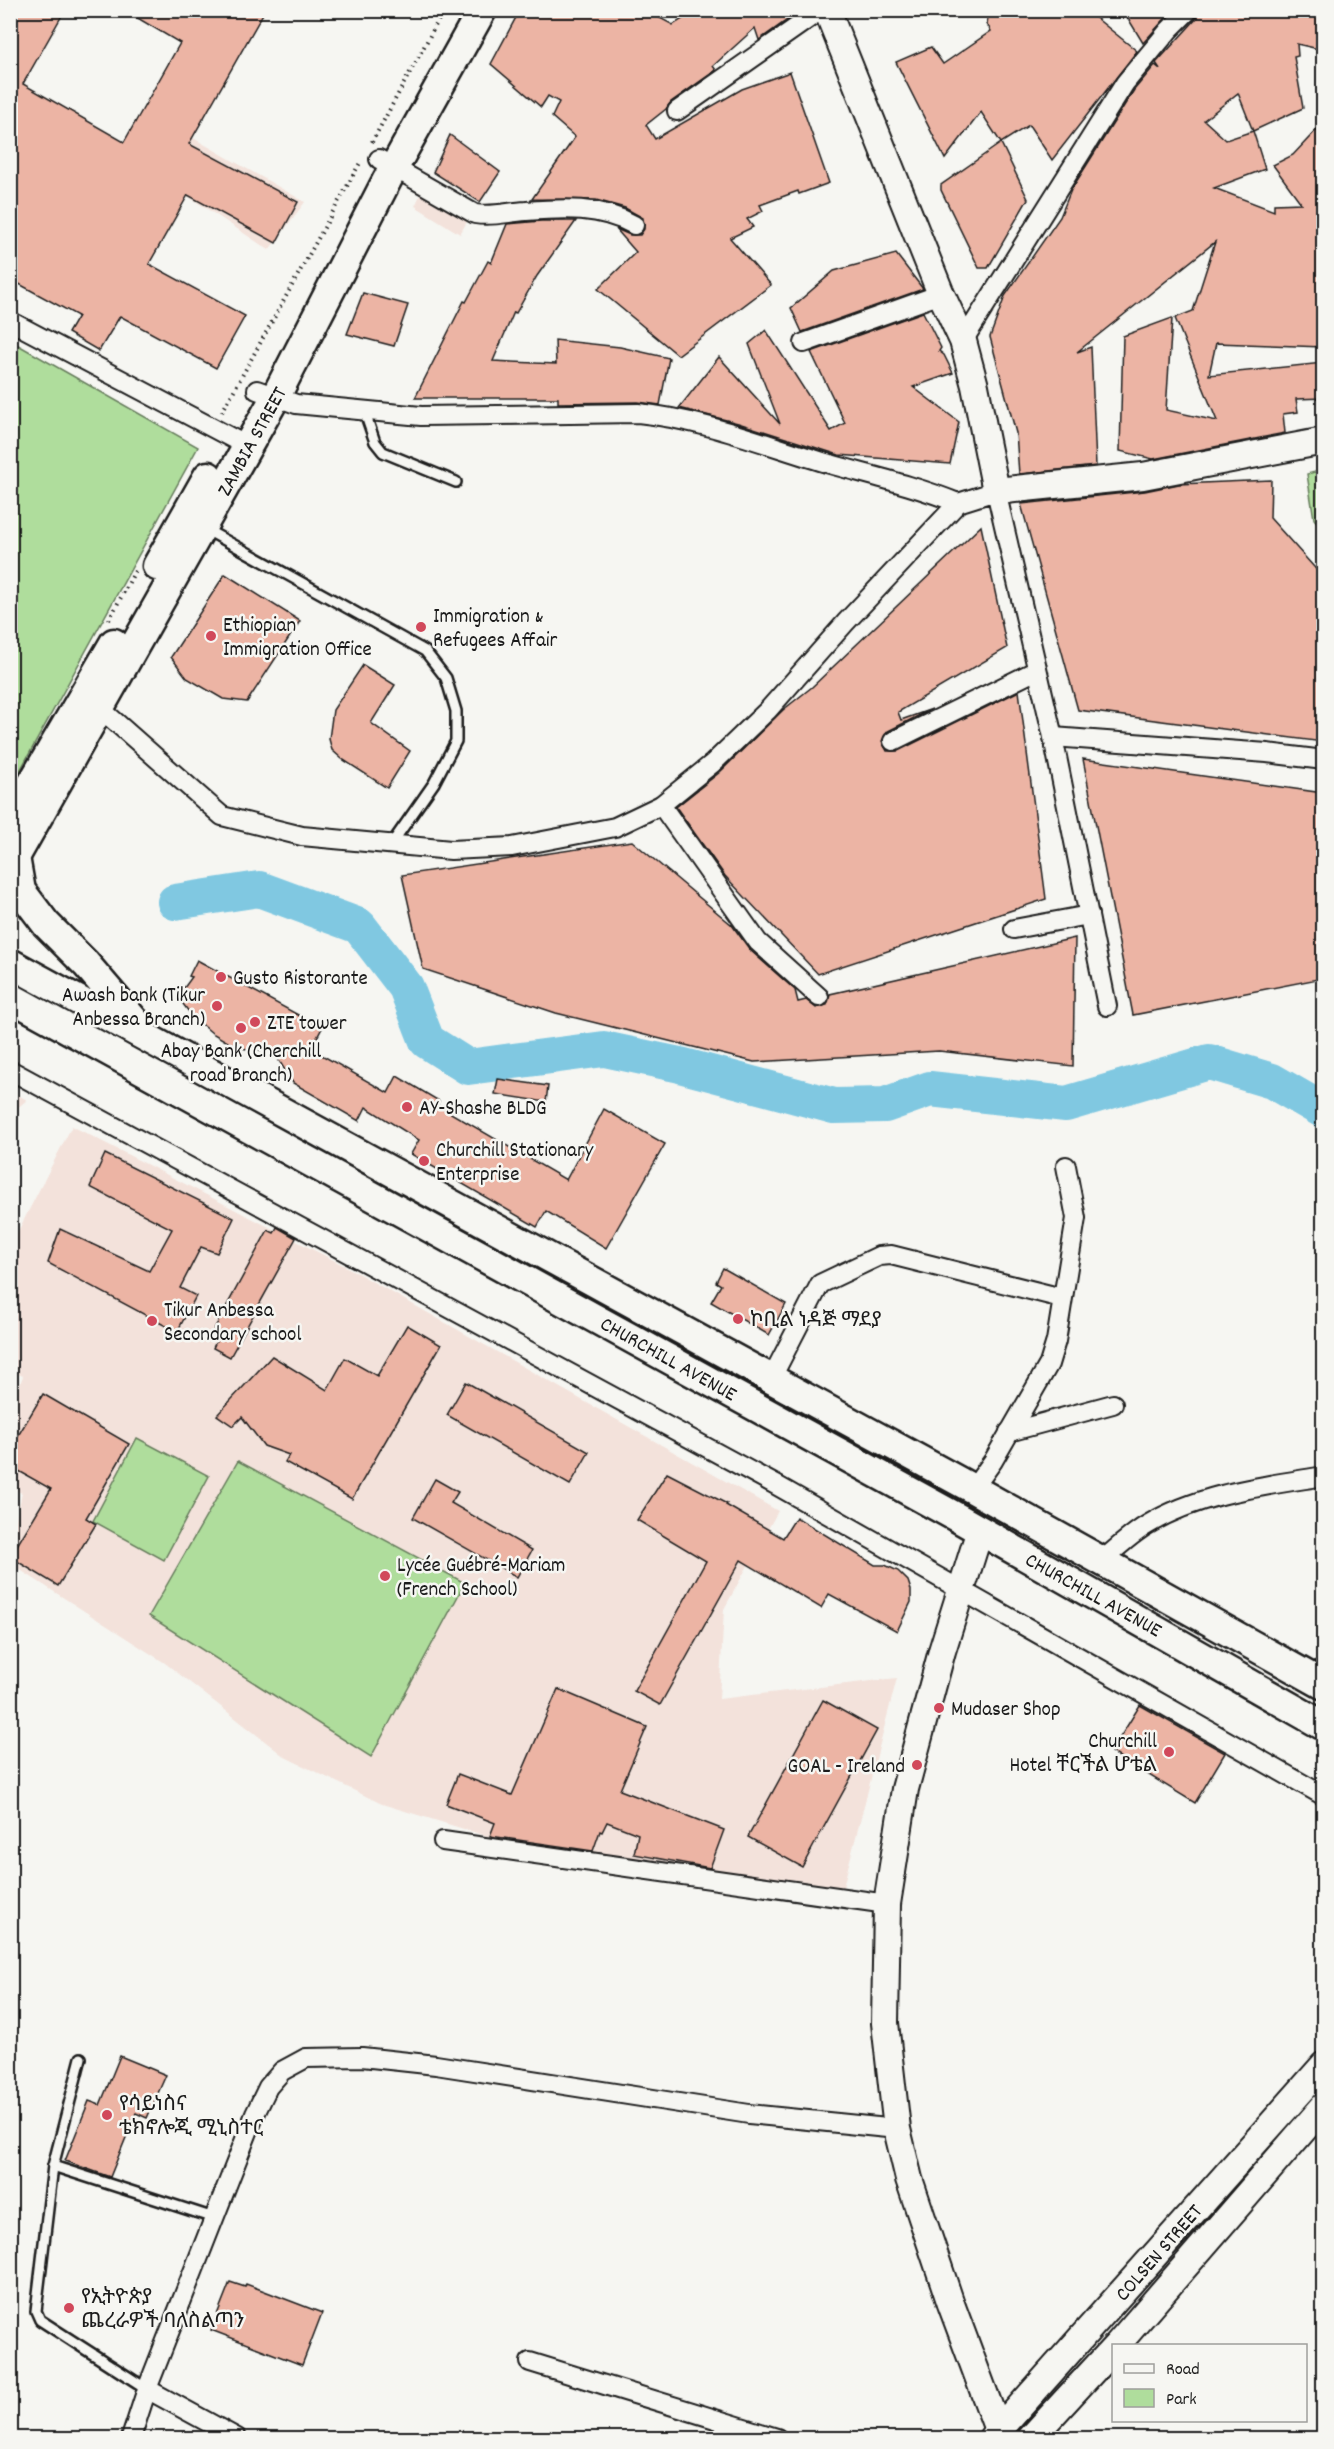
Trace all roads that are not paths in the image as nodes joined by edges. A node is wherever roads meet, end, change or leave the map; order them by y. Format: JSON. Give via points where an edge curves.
{"nodes":[{"id":1,"x":462,"y":10,"type":"edge"},
{"id":2,"x":482,"y":10,"type":"edge"},
{"id":3,"x":821,"y":10,"type":"edge"},
{"id":4,"x":827,"y":10,"type":"edge"},
{"id":5,"x":1189,"y":10,"type":"edge"},
{"id":6,"x":677,"y":111,"type":"dead end"},
{"id":7,"x":387,"y":163,"type":"junction"},
{"id":8,"x":634,"y":225,"type":"dead end"},
{"id":9,"x":941,"y":294,"type":"junction"},
{"id":10,"x":10,"y":321,"type":"edge"},
{"id":11,"x":963,"y":341,"type":"junction"},
{"id":12,"x":804,"y":343,"type":"dead end"},
{"id":13,"x":266,"y":394,"type":"junction"},
{"id":14,"x":365,"y":413,"type":"junction"},
{"id":15,"x":230,"y":437,"type":"junction"},
{"id":16,"x":1323,"y":441,"type":"edge"},
{"id":17,"x":456,"y":482,"type":"dead end"},
{"id":18,"x":996,"y":491,"type":"junction"},
{"id":19,"x":958,"y":503,"type":"junction"},
{"id":20,"x":193,"y":524,"type":"junction"},
{"id":21,"x":1037,"y":670,"type":"junction"},
{"id":22,"x":93,"y":701,"type":"junction"},
{"id":23,"x":1053,"y":737,"type":"junction"},
{"id":24,"x":893,"y":741,"type":"dead end"},
{"id":25,"x":1323,"y":760,"type":"edge"},
{"id":26,"x":661,"y":805,"type":"junction"},
{"id":27,"x":10,"y":821,"type":"edge"},
{"id":28,"x":390,"y":846,"type":"junction"},
{"id":29,"x":13,"y":862,"type":"edge"},
{"id":30,"x":1089,"y":915,"type":"junction"},
{"id":31,"x":1014,"y":929,"type":"dead end"},
{"id":32,"x":10,"y":963,"type":"edge"},
{"id":33,"x":10,"y":997,"type":"edge"},
{"id":34,"x":819,"y":997,"type":"dead end"},
{"id":35,"x":1107,"y":1006,"type":"dead end"},
{"id":36,"x":24,"y":1015,"type":"edge"},
{"id":37,"x":153,"y":1041,"type":"junction"},
{"id":38,"x":10,"y":1070,"type":"edge"},
{"id":39,"x":1066,"y":1166,"type":"dead end"},
{"id":40,"x":1062,"y":1298,"type":"junction"},
{"id":41,"x":771,"y":1379,"type":"junction"},
{"id":42,"x":1113,"y":1404,"type":"dead end"},
{"id":43,"x":1009,"y":1432,"type":"junction"},
{"id":44,"x":1323,"y":1476,"type":"edge"},
{"id":45,"x":973,"y":1489,"type":"junction"},
{"id":46,"x":980,"y":1530,"type":"junction"},
{"id":47,"x":1100,"y":1562,"type":"junction"},
{"id":48,"x":960,"y":1589,"type":"junction"},
{"id":49,"x":1323,"y":1685,"type":"edge"},
{"id":50,"x":1323,"y":1726,"type":"edge"},
{"id":51,"x":1323,"y":1796,"type":"edge"},
{"id":52,"x":443,"y":1841,"type":"dead end"},
{"id":53,"x":887,"y":1904,"type":"junction"},
{"id":54,"x":81,"y":2058,"type":"dead end"},
{"id":55,"x":1323,"y":2065,"type":"edge"},
{"id":56,"x":1323,"y":2106,"type":"edge"},
{"id":57,"x":897,"y":2129,"type":"junction"},
{"id":58,"x":53,"y":2166,"type":"junction"},
{"id":59,"x":214,"y":2218,"type":"junction"},
{"id":60,"x":1118,"y":2344,"type":"edge"},
{"id":61,"x":1112,"y":2350,"type":"edge"},
{"id":62,"x":530,"y":2362,"type":"dead end"},
{"id":63,"x":147,"y":2388,"type":"junction"},
{"id":64,"x":996,"y":2437,"type":"edge"},
{"id":65,"x":131,"y":2439,"type":"edge"},
{"id":66,"x":237,"y":2439,"type":"edge"},
{"id":67,"x":777,"y":2439,"type":"edge"},
{"id":68,"x":1031,"y":2439,"type":"edge"}],
"edges":[{"from":1,"to":7,"type":"main road","name":"ZAMBIA STREET"},
{"from":2,"to":7,"type":"main road","name":"ZAMBIA STREET"},
{"from":3,"to":6,"type":"street"},
{"from":4,"to":9,"type":"main road"},
{"from":5,"to":11,"type":"street","via":[[1125,83]]},
{"from":7,"to":8,"type":"street","via":[[475,214],[601,210]]},
{"from":7,"to":13,"type":"main road","name":"ZAMBIA STREET"},
{"from":9,"to":11,"type":"main road"},
{"from":9,"to":12,"type":"street"},
{"from":10,"to":15,"type":"street"},
{"from":11,"to":18,"type":"main road"},
{"from":13,"to":14,"type":"street","via":[[296,404]]},
{"from":13,"to":15,"type":"main road","name":"ZAMBIA STREET"},
{"from":14,"to":17,"type":"lane","via":[[375,442],[383,452]]},
{"from":14,"to":19,"type":"street","via":[[421,416],[638,413],[669,417],[699,422],[921,488]]},
{"from":15,"to":20,"type":"main road","name":"ZAMBIA STREET"},
{"from":16,"to":18,"type":"main road","via":[[1143,476]]},
{"from":18,"to":19,"type":"street"},
{"from":18,"to":21,"type":"street"},
{"from":19,"to":26,"type":"street","via":[[768,710],[713,763]]},
{"from":20,"to":22,"type":"main road","name":"ZAMBIA STREET"},
{"from":20,"to":28,"type":"lane","via":[[425,651],[446,678],[456,711],[456,741],[434,783]]},
{"from":21,"to":23,"type":"street"},
{"from":21,"to":24,"type":"street"},
{"from":22,"to":27,"type":"main road","name":"ZAMBIA STREET"},
{"from":22,"to":28,"type":"street","via":[[222,816],[302,836]]},
{"from":22,"to":29,"type":"main road","name":"ZAMBIA STREET"},
{"from":23,"to":25,"type":"street"},
{"from":23,"to":30,"type":"street"},
{"from":26,"to":28,"type":"street","via":[[615,827],[512,848]]},
{"from":26,"to":34,"type":"street","via":[[758,942]]},
{"from":29,"to":37,"type":"main road","via":[[21,891],[46,924]]},
{"from":30,"to":31,"type":"street"},
{"from":30,"to":35,"type":"street"},
{"from":32,"to":37,"type":"main road","name":"CHURCHILL AVENUE"},
{"from":33,"to":36,"type":"main road","name":"CHURCHILL AVENUE"},
{"from":36,"to":46,"type":"main road","name":"CHURCHILL AVENUE"},
{"from":37,"to":41,"type":"main road","name":"CHURCHILL AVENUE"},
{"from":38,"to":48,"type":"street","via":[[776,1485]]},
{"from":39,"to":40,"type":"street","via":[[1076,1218]]},
{"from":40,"to":41,"type":"street","via":[[891,1255],[879,1256],[820,1284]]},
{"from":40,"to":43,"type":"street","via":[[1049,1364]]},
{"from":41,"to":45,"type":"main road","name":"CHURCHILL AVENUE"},
{"from":42,"to":43,"type":"street"},
{"from":43,"to":45,"type":"street"},
{"from":44,"to":47,"type":"street","via":[[1242,1490],[1189,1506],[1147,1525]]},
{"from":45,"to":47,"type":"main road","name":"CHURCHILL AVENUE"},
{"from":46,"to":48,"type":"main road"},
{"from":46,"to":50,"type":"main road","name":"CHURCHILL AVENUE"},
{"from":47,"to":49,"type":"main road","name":"CHURCHILL AVENUE"},
{"from":48,"to":51,"type":"street"},
{"from":48,"to":53,"type":"main road","via":[[905,1789]]},
{"from":52,"to":53,"type":"street"},
{"from":53,"to":57,"type":"main road","via":[[885,2023]]},
{"from":54,"to":58,"type":"lane"},
{"from":55,"to":64,"type":"main road","name":"COLSEN STREET"},
{"from":56,"to":60,"type":"main road"},
{"from":57,"to":59,"type":"street","via":[[749,2114],[436,2065],[362,2057],[306,2058],[282,2071],[268,2087]]},
{"from":57,"to":64,"type":"main road","via":[[909,2179]]},
{"from":58,"to":59,"type":"lane"},
{"from":58,"to":63,"type":"lane","via":[[36,2311],[40,2320]]},
{"from":59,"to":63,"type":"street"},
{"from":61,"to":68,"type":"main road"},
{"from":62,"to":67,"type":"street"},
{"from":63,"to":65,"type":"street"},
{"from":63,"to":66,"type":"street"}]}
